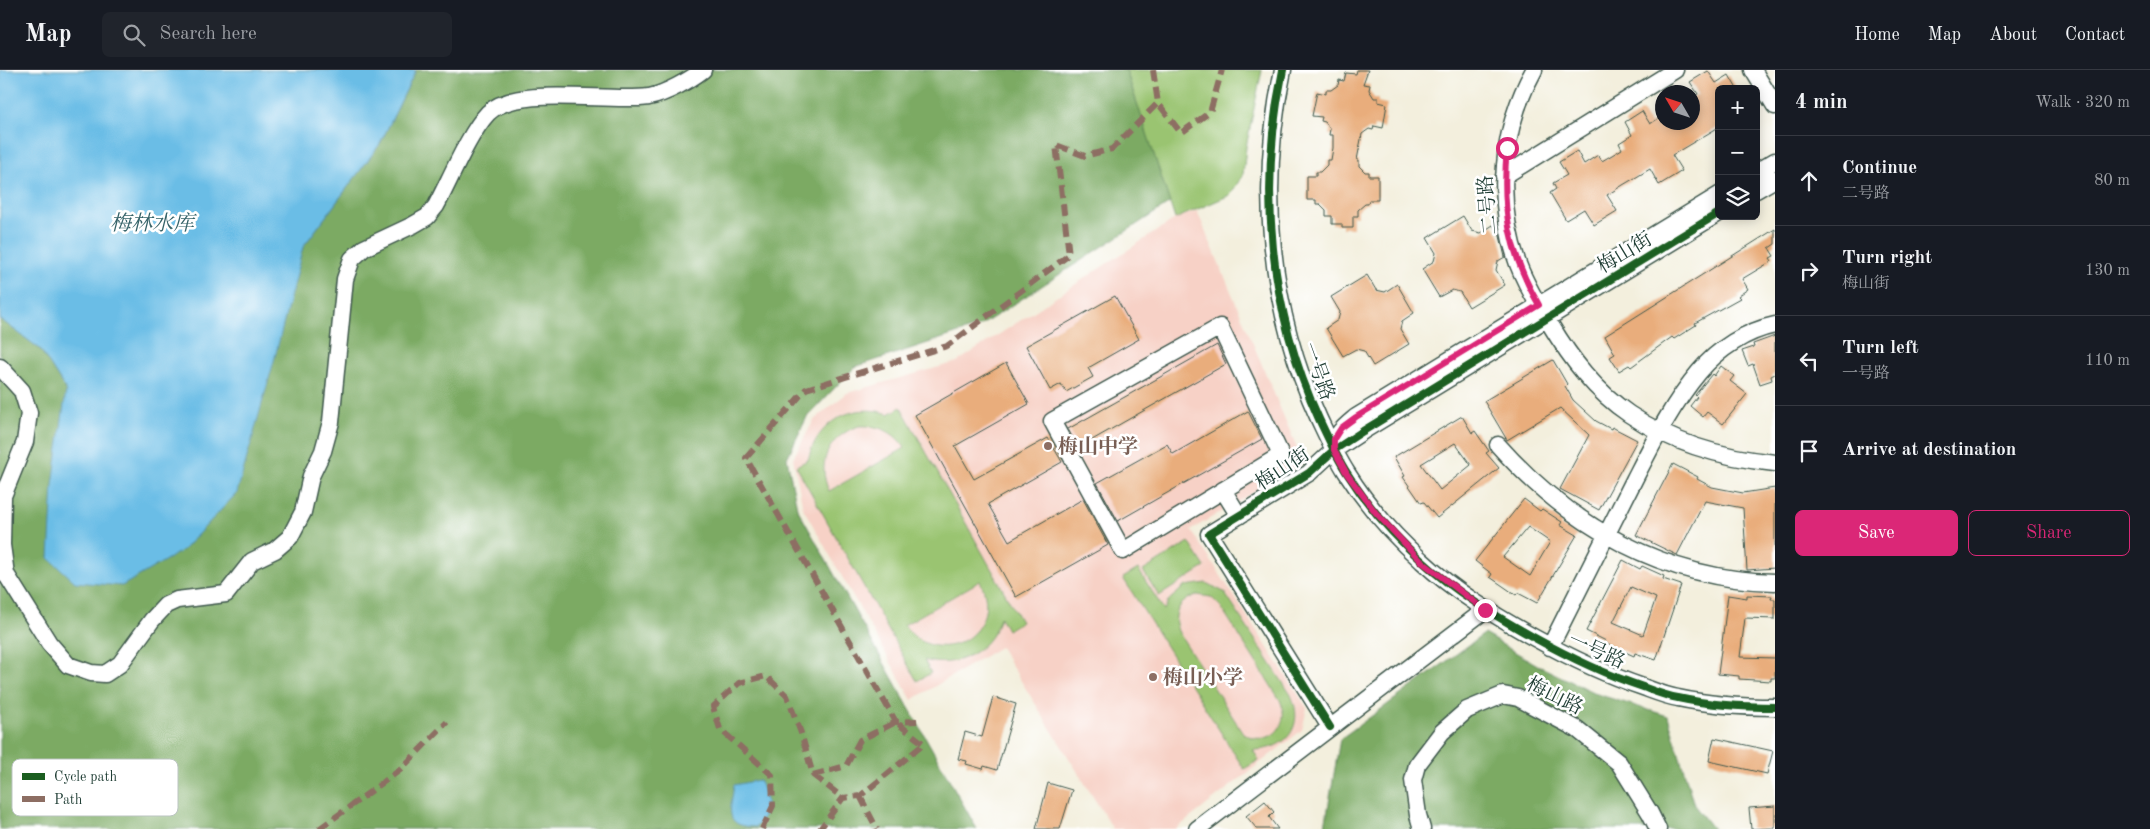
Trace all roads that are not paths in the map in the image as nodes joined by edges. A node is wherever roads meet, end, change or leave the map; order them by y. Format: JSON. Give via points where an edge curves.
{"nodes":[{"id":1,"x":703,"y":70,"type":"edge"},
{"id":2,"x":1283,"y":70,"type":"edge"},
{"id":3,"x":1534,"y":70,"type":"edge"},
{"id":4,"x":1675,"y":70,"type":"edge"},
{"id":5,"x":1753,"y":70,"type":"edge"},
{"id":6,"x":1775,"y":106,"type":"edge"},
{"id":7,"x":1775,"y":161,"type":"edge"},
{"id":8,"x":1760,"y":170,"type":"edge"},
{"id":9,"x":1504,"y":176,"type":"junction"},
{"id":10,"x":1775,"y":179,"type":"edge"},
{"id":11,"x":1760,"y":188,"type":"edge"},
{"id":12,"x":1715,"y":198,"type":"edge"},
{"id":13,"x":1715,"y":215,"type":"edge"},
{"id":14,"x":1543,"y":312,"type":"junction"},
{"id":15,"x":1775,"y":325,"type":"edge"},
{"id":16,"x":0,"y":367,"type":"edge"},
{"id":17,"x":1660,"y":432,"type":"junction"},
{"id":18,"x":1498,"y":445,"type":"dead end"},
{"id":19,"x":1334,"y":450,"type":"junction"},
{"id":20,"x":1775,"y":462,"type":"edge"},
{"id":21,"x":1223,"y":490,"type":"junction"},
{"id":22,"x":1239,"y":516,"type":"junction"},
{"id":23,"x":1606,"y":535,"type":"junction"},
{"id":24,"x":1775,"y":582,"type":"edge"},
{"id":25,"x":1485,"y":610,"type":"junction"},
{"id":26,"x":1550,"y":646,"type":"junction"},
{"id":27,"x":1775,"y":707,"type":"edge"},
{"id":28,"x":1330,"y":727,"type":"junction"},
{"id":29,"x":1197,"y":829,"type":"edge"},
{"id":30,"x":1422,"y":829,"type":"edge"},
{"id":31,"x":1658,"y":829,"type":"edge"}],
"edges":[{"from":1,"to":16,"type":"street","via":[[691,79],[651,96],[524,97],[490,111],[478,126],[427,217],[364,248],[352,259],[345,279],[331,422],[323,451],[311,476],[303,512],[290,537],[275,550],[252,561],[226,594],[177,600],[166,605],[120,664],[105,674],[90,674],[68,665],[6,574],[2,545],[3,496],[25,442],[29,413],[22,391]]},
{"from":2,"to":19,"type":"street","name":"一号路","via":[[1270,163],[1270,222],[1277,281],[1290,340],[1308,396]]},
{"from":3,"to":9,"type":"street","name":"二号路","via":[[1512,122]]},
{"from":4,"to":9,"type":"street"},
{"from":5,"to":6,"type":"street"},
{"from":7,"to":8,"type":"street"},
{"from":9,"to":14,"type":"street","name":"二号路","via":[[1506,213],[1518,265]]},
{"from":10,"to":11,"type":"street"},
{"from":12,"to":14,"type":"street","name":"梅山街"},
{"from":13,"to":14,"type":"street","name":"梅山街"},
{"from":14,"to":17,"type":"street","name":"二号路","via":[[1568,353],[1590,380],[1629,414]]},
{"from":14,"to":19,"type":"street","name":"梅山街"},
{"from":15,"to":17,"type":"street","via":[[1739,339],[1711,359],[1688,386]]},
{"from":17,"to":20,"type":"street","name":"二号路","via":[[1727,456]]},
{"from":17,"to":23,"type":"street"},
{"from":18,"to":23,"type":"street","via":[[1549,496]]},
{"from":19,"to":22,"type":"street","name":"梅山街","via":[[1309,473]]},
{"from":19,"to":25,"type":"street","name":"一号路","via":[[1376,513],[1422,562]]},
{"from":21,"to":21,"type":"street","via":[[1123,551],[1052,421],[1220,327],[1281,455]]},
{"from":21,"to":22,"type":"street"},
{"from":22,"to":28,"type":"street","name":"梅山街","via":[[1208,534]]},
{"from":23,"to":24,"type":"street","via":[[1689,570],[1720,577]]},
{"from":23,"to":26,"type":"street"},
{"from":25,"to":26,"type":"street","name":"一号路"},
{"from":25,"to":28,"type":"street"},
{"from":26,"to":27,"type":"street","name":"一号路","via":[[1605,674],[1676,698],[1738,707]]},
{"from":28,"to":29,"type":"street"},
{"from":30,"to":31,"type":"street","name":"梅山路","via":[[1413,780],[1417,765],[1442,732],[1466,710],[1503,695],[1518,698],[1577,729],[1619,763]]}]}
